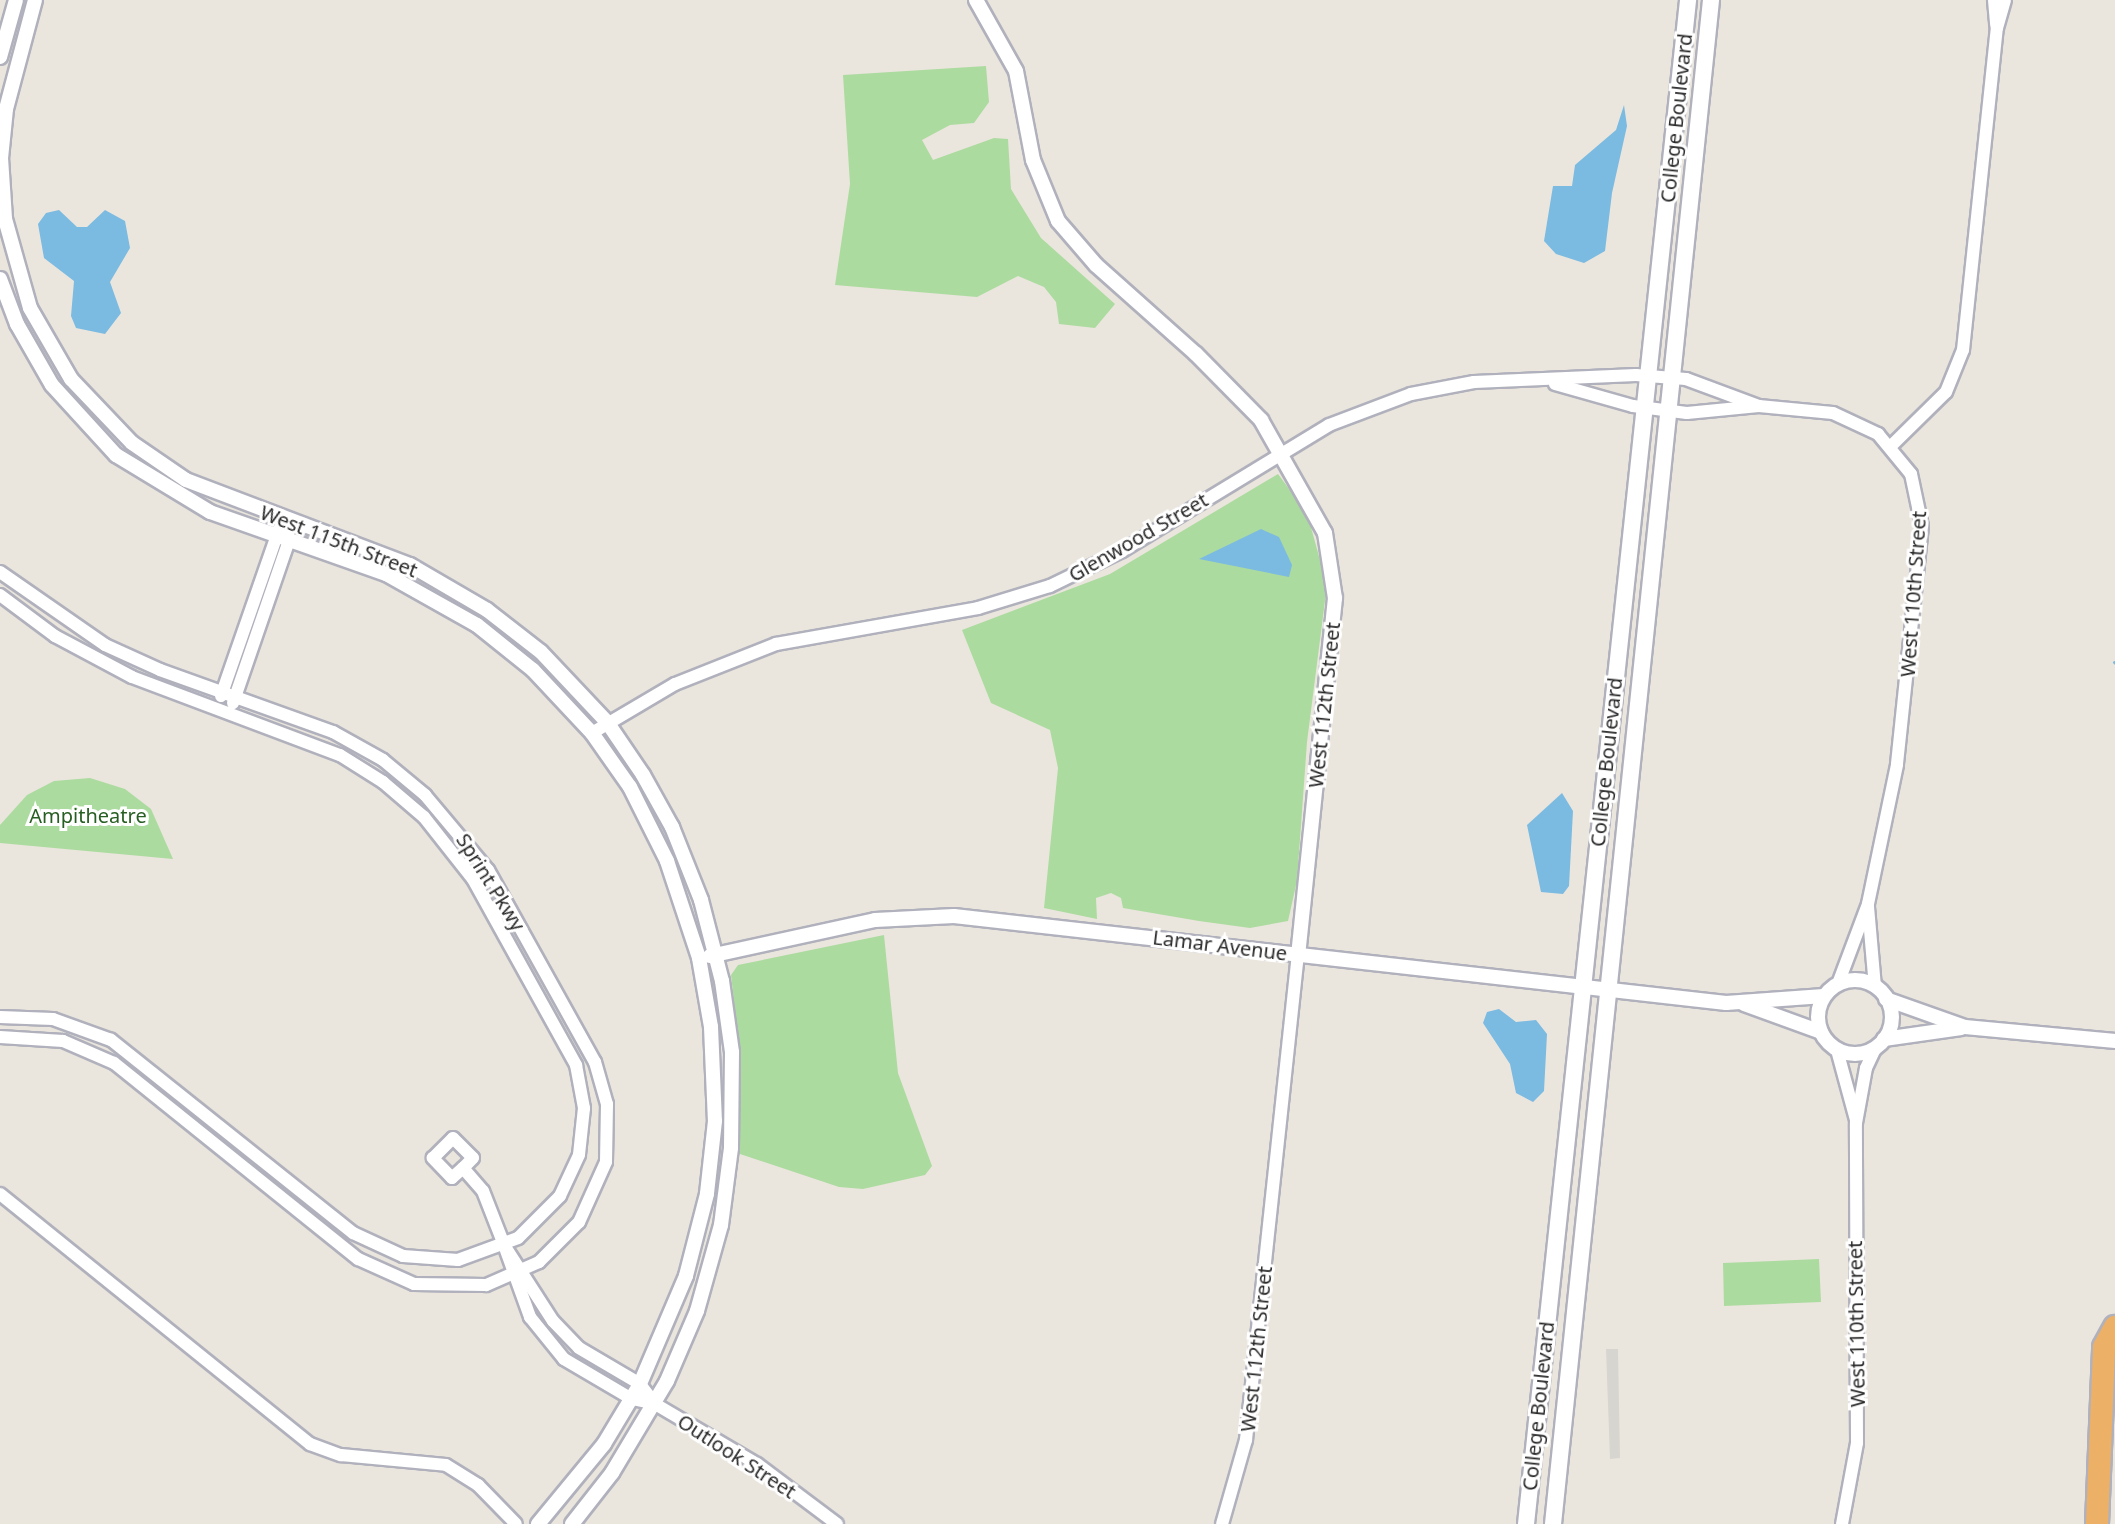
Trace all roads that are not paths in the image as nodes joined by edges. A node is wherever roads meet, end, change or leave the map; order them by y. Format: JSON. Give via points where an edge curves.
{"nodes":[{"id":1,"x":16,"y":0,"type":"edge"},
{"id":2,"x":35,"y":0,"type":"edge"},
{"id":3,"x":976,"y":0,"type":"edge"},
{"id":4,"x":1688,"y":0,"type":"edge"},
{"id":5,"x":1711,"y":0,"type":"edge"},
{"id":6,"x":1994,"y":0,"type":"edge"},
{"id":7,"x":2005,"y":0,"type":"edge"},
{"id":8,"x":1997,"y":28,"type":"junction"},
{"id":9,"x":0,"y":57,"type":"edge"},
{"id":10,"x":1,"y":173,"type":"edge"},
{"id":11,"x":0,"y":279,"type":"edge"},
{"id":12,"x":1648,"y":377,"type":"junction"},
{"id":13,"x":1671,"y":379,"type":"junction"},
{"id":14,"x":1544,"y":381,"type":"junction"},
{"id":15,"x":1759,"y":406,"type":"junction"},
{"id":16,"x":1644,"y":407,"type":"junction"},
{"id":17,"x":1668,"y":410,"type":"junction"},
{"id":18,"x":1891,"y":446,"type":"junction"},
{"id":19,"x":1281,"y":453,"type":"junction"},
{"id":20,"x":285,"y":519,"type":"junction"},
{"id":21,"x":274,"y":535,"type":"junction"},
{"id":22,"x":289,"y":540,"type":"junction"},
{"id":23,"x":0,"y":572,"type":"edge"},
{"id":24,"x":0,"y":595,"type":"edge"},
{"id":25,"x":222,"y":692,"type":"junction"},
{"id":26,"x":236,"y":696,"type":"junction"},
{"id":27,"x":217,"y":708,"type":"junction"},
{"id":28,"x":230,"y":712,"type":"junction"},
{"id":29,"x":607,"y":722,"type":"junction"},
{"id":30,"x":592,"y":733,"type":"junction"},
{"id":31,"x":1868,"y":904,"type":"junction"},
{"id":32,"x":717,"y":954,"type":"junction"},
{"id":33,"x":1298,"y":955,"type":"junction"},
{"id":34,"x":699,"y":958,"type":"junction"},
{"id":35,"x":1838,"y":984,"type":"junction"},
{"id":36,"x":1875,"y":987,"type":"junction"},
{"id":37,"x":1582,"y":988,"type":"junction"},
{"id":38,"x":1609,"y":991,"type":"junction"},
{"id":39,"x":1824,"y":996,"type":"junction"},
{"id":40,"x":1886,"y":999,"type":"junction"},
{"id":41,"x":1744,"y":1004,"type":"junction"},
{"id":42,"x":0,"y":1017,"type":"edge"},
{"id":43,"x":1965,"y":1027,"type":"junction"},
{"id":44,"x":1821,"y":1032,"type":"junction"},
{"id":45,"x":0,"y":1037,"type":"edge"},
{"id":46,"x":2115,"y":1041,"type":"edge"},
{"id":47,"x":1880,"y":1043,"type":"junction"},
{"id":48,"x":1837,"y":1050,"type":"junction"},
{"id":49,"x":1856,"y":1123,"type":"junction"},
{"id":50,"x":463,"y":1168,"type":"dead end"},
{"id":51,"x":0,"y":1194,"type":"edge"},
{"id":52,"x":504,"y":1245,"type":"junction"},
{"id":53,"x":525,"y":1270,"type":"junction"},
{"id":54,"x":511,"y":1277,"type":"junction"},
{"id":55,"x":2115,"y":1327,"type":"edge"},
{"id":56,"x":640,"y":1384,"type":"junction"},
{"id":57,"x":632,"y":1399,"type":"junction"},
{"id":58,"x":655,"y":1404,"type":"junction"},
{"id":59,"x":516,"y":1524,"type":"edge"},
{"id":60,"x":538,"y":1524,"type":"edge"},
{"id":61,"x":572,"y":1524,"type":"edge"},
{"id":62,"x":837,"y":1524,"type":"edge"},
{"id":63,"x":1222,"y":1524,"type":"edge"},
{"id":64,"x":1526,"y":1524,"type":"edge"},
{"id":65,"x":1553,"y":1524,"type":"edge"},
{"id":66,"x":1842,"y":1524,"type":"edge"},
{"id":67,"x":2097,"y":1524,"type":"edge"}],
"edges":[{"from":1,"to":9,"type":"street"},
{"from":2,"to":10,"type":"street","name":"West 115th Street","via":[[6,109]]},
{"from":3,"to":19,"type":"street","name":"West 112th Street","via":[[1016,71],[1033,160],[1058,221],[1096,265],[1233,389]]},
{"from":4,"to":12,"type":"main road","name":"College Boulevard"},
{"from":5,"to":13,"type":"main road","name":"College Boulevard"},
{"from":6,"to":8,"type":"street"},
{"from":7,"to":8,"type":"street"},
{"from":8,"to":18,"type":"street","via":[[1963,350],[1946,392]]},
{"from":10,"to":20,"type":"street","name":"West 115th Street","via":[[20,282],[42,333],[89,402],[132,443],[186,480]]},
{"from":11,"to":21,"type":"street","name":"West 115th Street","via":[[17,324],[52,385],[116,455],[181,498]]},
{"from":12,"to":13,"type":"street","name":"Glenwood Street"},
{"from":12,"to":14,"type":"street","name":"Glenwood Street"},
{"from":12,"to":16,"type":"main road","name":"College Boulevard"},
{"from":13,"to":15,"type":"street","name":"Glenwood Street"},
{"from":13,"to":17,"type":"main road","name":"College Boulevard"},
{"from":14,"to":16,"type":"street","name":"Glenwood Street"},
{"from":14,"to":19,"type":"street","name":"Glenwood Street","via":[[1474,382],[1411,394],[1353,414]]},
{"from":15,"to":17,"type":"street","name":"Glenwood Street"},
{"from":15,"to":18,"type":"street","name":"Glenwood Street","via":[[1845,416]]},
{"from":16,"to":17,"type":"street","name":"Glenwood Street"},
{"from":16,"to":37,"type":"main road","name":"College Boulevard"},
{"from":17,"to":38,"type":"main road","name":"College Boulevard"},
{"from":18,"to":31,"type":"street","name":"West 110th Street","via":[[1915,483],[1922,526],[1897,765]]},
{"from":19,"to":29,"type":"street","name":"Glenwood Street","via":[[1122,551],[1050,586],[978,608],[776,644],[675,684]]},
{"from":19,"to":33,"type":"street","name":"West 112th Street","via":[[1325,533],[1334,581]]},
{"from":20,"to":21,"type":"street"},
{"from":20,"to":22,"type":"street"},
{"from":20,"to":29,"type":"street","name":"West 115th Street","via":[[382,553],[459,592],[541,652]]},
{"from":21,"to":22,"type":"street","name":"West 115th Street"},
{"from":21,"to":25,"type":"street"},
{"from":22,"to":26,"type":"street"},
{"from":22,"to":30,"type":"street","name":"West 115th Street","via":[[386,574],[467,619],[533,670]]},
{"from":23,"to":25,"type":"street","name":"Sprint Pkwy","via":[[105,645]]},
{"from":24,"to":27,"type":"street","name":"Sprint Pkwy","via":[[96,660]]},
{"from":25,"to":26,"type":"street","name":"Sprint Pkwy"},
{"from":25,"to":27,"type":"street"},
{"from":26,"to":28,"type":"street"},
{"from":26,"to":53,"type":"street","name":"Sprint Pkwy","via":[[359,745],[446,815],[488,870],[595,1062],[609,1118],[603,1175],[571,1233]]},
{"from":27,"to":28,"type":"street","name":"Sprint Pkwy"},
{"from":28,"to":52,"type":"street","name":"Sprint Pkwy","via":[[351,760],[424,817],[473,879],[569,1051],[584,1108],[576,1164],[540,1220]]},
{"from":29,"to":30,"type":"street","name":"Glenwood Street"},
{"from":29,"to":32,"type":"street","name":"West 115th Street","via":[[672,827]]},
{"from":30,"to":34,"type":"street","name":"West 115th Street","via":[[656,837]]},
{"from":31,"to":35,"type":"street","name":"West 110th Street"},
{"from":31,"to":36,"type":"street","name":"West 110th Street"},
{"from":32,"to":33,"type":"street","name":"Lamar Avenue","via":[[875,920],[954,916]]},
{"from":32,"to":34,"type":"street","name":"Lamar Avenue"},
{"from":32,"to":58,"type":"street","name":"West 115th Street","via":[[733,1076],[728,1182],[703,1292]]},
{"from":33,"to":37,"type":"street","name":"Lamar Avenue"},
{"from":33,"to":63,"type":"street","name":"West 112th Street","via":[[1246,1440]]},
{"from":34,"to":56,"type":"street","name":"West 115th Street","via":[[715,1072],[711,1169],[686,1276]]},
{"from":35,"to":36,"type":"street","via":[[1855,980]]},
{"from":35,"to":39,"type":"street"},
{"from":36,"to":40,"type":"street"},
{"from":37,"to":38,"type":"street","name":"Lamar Avenue"},
{"from":37,"to":64,"type":"main road","name":"College Boulevard"},
{"from":38,"to":41,"type":"street","name":"Lamar Avenue"},
{"from":38,"to":65,"type":"main road","name":"College Boulevard"},
{"from":39,"to":41,"type":"street","name":"Lamar Avenue"},
{"from":39,"to":44,"type":"street","via":[[1818,1012]]},
{"from":40,"to":43,"type":"street"},
{"from":40,"to":47,"type":"street","via":[[1891,1021]]},
{"from":41,"to":44,"type":"street","name":"Lamar Avenue"},
{"from":42,"to":52,"type":"street","name":"Sprint Pkwy","via":[[65,1022],[125,1049],[353,1233],[379,1247],[403,1256],[446,1260]]},
{"from":43,"to":46,"type":"street"},
{"from":43,"to":47,"type":"street"},
{"from":44,"to":48,"type":"street"},
{"from":45,"to":54,"type":"street","name":"Sprint Pkwy","via":[[63,1041],[114,1063],[358,1259],[385,1275],[445,1288]]},
{"from":47,"to":48,"type":"street","via":[[1854,1054]]},
{"from":47,"to":49,"type":"street","name":"West 110th Street","via":[[1866,1068]]},
{"from":48,"to":49,"type":"street","name":"West 110th Street"},
{"from":49,"to":66,"type":"street","name":"West 110th Street","via":[[1857,1443]]},
{"from":50,"to":52,"type":"street","via":[[483,1191]]},
{"from":51,"to":59,"type":"street","via":[[310,1444],[341,1455],[446,1465],[478,1485]]},
{"from":52,"to":53,"type":"street"},
{"from":52,"to":54,"type":"street"},
{"from":53,"to":54,"type":"street","name":"Sprint Pkwy"},
{"from":53,"to":56,"type":"street","via":[[565,1334]]},
{"from":54,"to":57,"type":"street","via":[[553,1349]]},
{"from":55,"to":67,"type":"highway","via":[[2104,1347]]},
{"from":56,"to":57,"type":"street","name":"West 115th Street"},
{"from":56,"to":58,"type":"street"},
{"from":57,"to":58,"type":"street","name":"Outlook Street"},
{"from":57,"to":60,"type":"street","name":"West 115th Street","via":[[580,1476]]},
{"from":58,"to":61,"type":"street","name":"West 115th Street"},
{"from":58,"to":62,"type":"street","name":"Outlook Street","via":[[757,1464]]}]}
